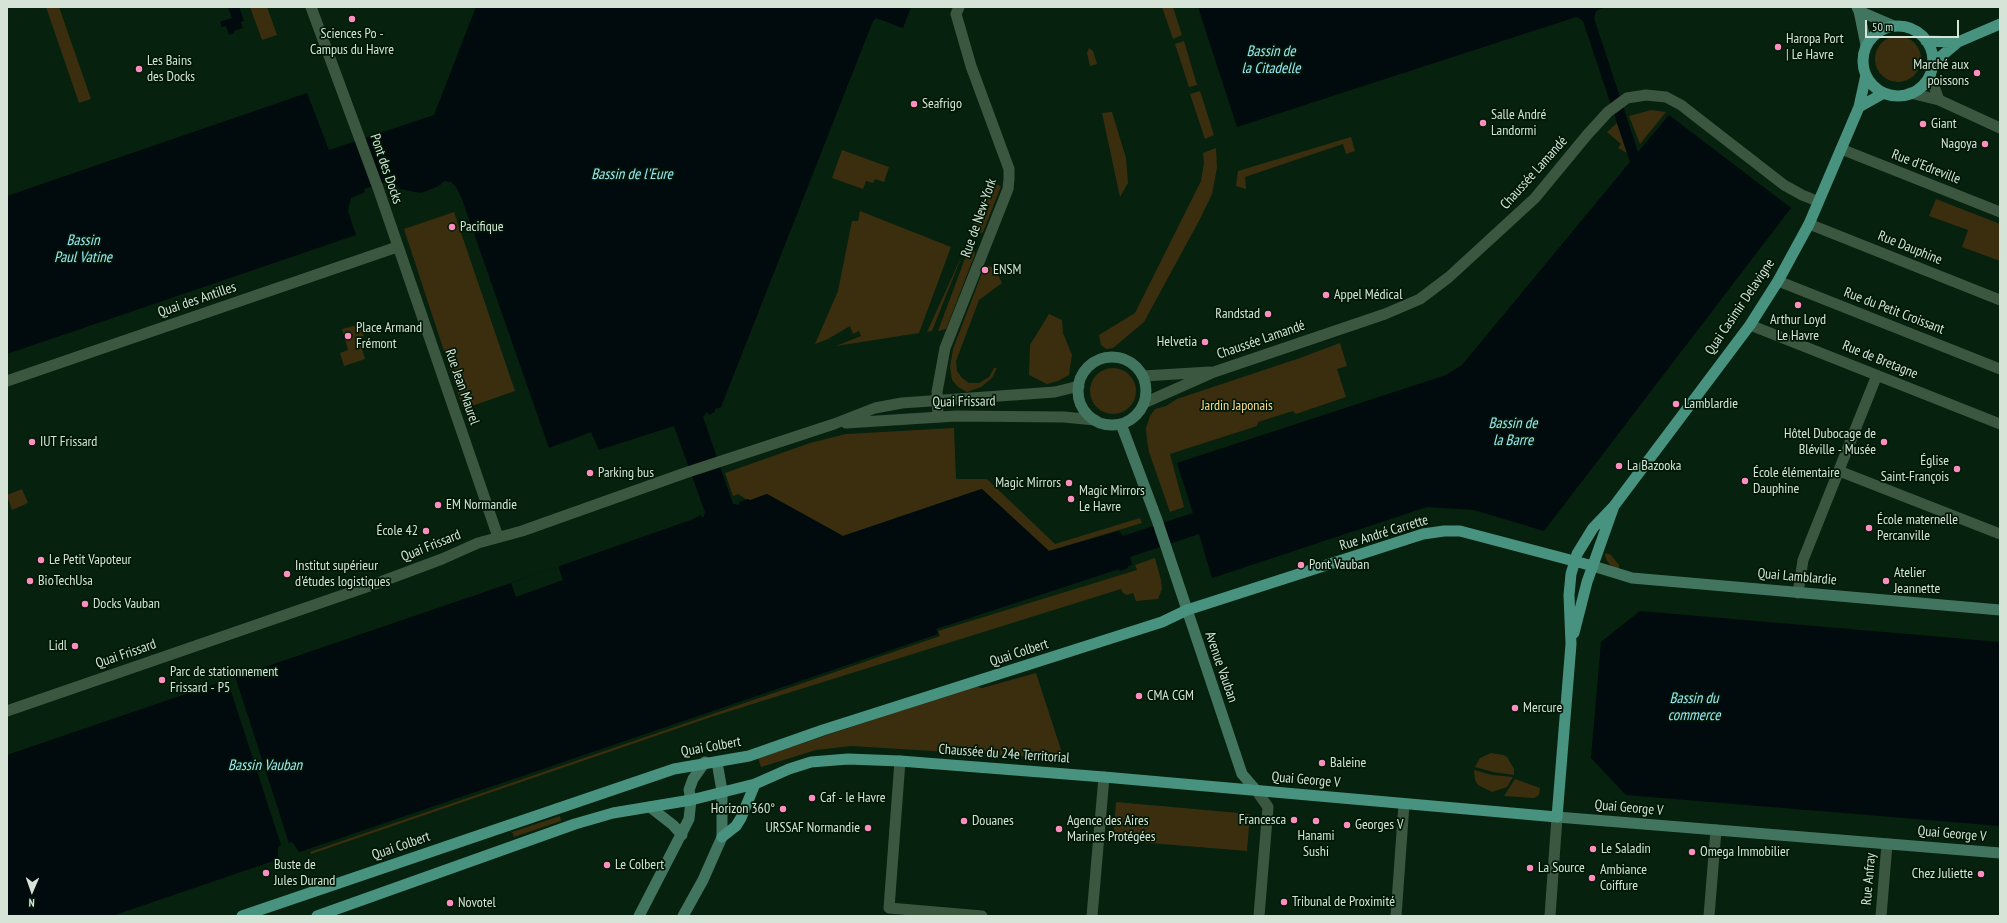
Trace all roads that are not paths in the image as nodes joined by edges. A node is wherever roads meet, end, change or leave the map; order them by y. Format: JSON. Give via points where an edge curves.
{"nodes":[{"id":1,"x":311,"y":7,"type":"edge"},
{"id":2,"x":959,"y":7,"type":"edge"},
{"id":3,"x":1858,"y":9,"type":"edge"},
{"id":4,"x":2000,"y":24,"type":"edge"},
{"id":5,"x":1894,"y":26,"type":"junction"},
{"id":6,"x":1926,"y":41,"type":"junction"},
{"id":7,"x":1958,"y":42,"type":"junction"},
{"id":8,"x":1866,"y":45,"type":"junction"},
{"id":9,"x":1933,"y":63,"type":"junction"},
{"id":10,"x":1866,"y":75,"type":"junction"},
{"id":11,"x":1930,"y":75,"type":"junction"},
{"id":12,"x":1884,"y":92,"type":"junction"},
{"id":13,"x":1910,"y":94,"type":"junction"},
{"id":14,"x":1939,"y":100,"type":"junction"},
{"id":15,"x":1859,"y":106,"type":"junction"},
{"id":16,"x":2000,"y":128,"type":"edge"},
{"id":17,"x":1841,"y":149,"type":"junction"},
{"id":18,"x":1817,"y":201,"type":"junction"},
{"id":19,"x":2000,"y":212,"type":"edge"},
{"id":20,"x":1809,"y":224,"type":"junction"},
{"id":21,"x":397,"y":247,"type":"junction"},
{"id":22,"x":1778,"y":281,"type":"junction"},
{"id":23,"x":2000,"y":300,"type":"edge"},
{"id":24,"x":1750,"y":325,"type":"junction"},
{"id":25,"x":2000,"y":369,"type":"edge"},
{"id":26,"x":1214,"y":372,"type":"junction"},
{"id":27,"x":1877,"y":375,"type":"junction"},
{"id":28,"x":1143,"y":376,"type":"junction"},
{"id":29,"x":7,"y":381,"type":"edge"},
{"id":30,"x":1079,"y":386,"type":"junction"},
{"id":31,"x":938,"y":400,"type":"junction"},
{"id":32,"x":1144,"y":403,"type":"junction"},
{"id":33,"x":938,"y":417,"type":"junction"},
{"id":34,"x":1095,"y":420,"type":"junction"},
{"id":35,"x":834,"y":424,"type":"junction"},
{"id":36,"x":1120,"y":424,"type":"junction"},
{"id":37,"x":2000,"y":424,"type":"edge"},
{"id":38,"x":1838,"y":471,"type":"junction"},
{"id":39,"x":1614,"y":506,"type":"junction"},
{"id":40,"x":2000,"y":534,"type":"edge"},
{"id":41,"x":498,"y":537,"type":"junction"},
{"id":42,"x":1574,"y":561,"type":"junction"},
{"id":43,"x":1593,"y":566,"type":"junction"},
{"id":44,"x":1798,"y":593,"type":"junction"},
{"id":45,"x":1187,"y":610,"type":"junction"},
{"id":46,"x":2000,"y":610,"type":"edge"},
{"id":47,"x":1571,"y":644,"type":"junction"},
{"id":48,"x":7,"y":711,"type":"edge"},
{"id":49,"x":900,"y":761,"type":"junction"},
{"id":50,"x":705,"y":762,"type":"junction"},
{"id":51,"x":717,"y":762,"type":"junction"},
{"id":52,"x":1104,"y":777,"type":"junction"},
{"id":53,"x":755,"y":784,"type":"junction"},
{"id":54,"x":1256,"y":790,"type":"junction"},
{"id":55,"x":722,"y":791,"type":"junction"},
{"id":56,"x":691,"y":800,"type":"junction"},
{"id":57,"x":1404,"y":804,"type":"junction"},
{"id":58,"x":650,"y":807,"type":"junction"},
{"id":59,"x":1557,"y":817,"type":"junction"},
{"id":60,"x":1716,"y":830,"type":"junction"},
{"id":61,"x":682,"y":835,"type":"junction"},
{"id":62,"x":722,"y":837,"type":"junction"},
{"id":63,"x":1887,"y":844,"type":"junction"},
{"id":64,"x":2000,"y":853,"type":"edge"},
{"id":65,"x":242,"y":916,"type":"edge"},
{"id":66,"x":317,"y":916,"type":"edge"},
{"id":67,"x":639,"y":916,"type":"edge"},
{"id":68,"x":683,"y":916,"type":"edge"},
{"id":69,"x":982,"y":916,"type":"edge"},
{"id":70,"x":1092,"y":916,"type":"edge"},
{"id":71,"x":1259,"y":916,"type":"edge"},
{"id":72,"x":1396,"y":916,"type":"edge"},
{"id":73,"x":1550,"y":916,"type":"edge"},
{"id":74,"x":1709,"y":916,"type":"edge"},
{"id":75,"x":1881,"y":916,"type":"edge"}],
"edges":[{"from":1,"to":21,"type":"street","name":"Pont des Docks","via":[[378,188]]},
{"from":2,"to":31,"type":"street","name":"Rue de New-York","via":[[956,14],[971,66],[1009,169],[1009,179],[1008,189],[945,348],[937,392]]},
{"from":3,"to":5,"type":"main road"},
{"from":3,"to":8,"type":"main road"},
{"from":4,"to":7,"type":"main road"},
{"from":5,"to":6,"type":"main road","via":[[1905,26],[1915,30]]},
{"from":5,"to":8,"type":"main road","via":[[1874,35]]},
{"from":6,"to":7,"type":"main road"},
{"from":6,"to":9,"type":"main road","via":[[1932,53]]},
{"from":7,"to":9,"type":"main road"},
{"from":8,"to":10,"type":"main road","via":[[1863,65]]},
{"from":9,"to":11,"type":"main road"},
{"from":10,"to":12,"type":"main road","via":[[1873,86]]},
{"from":10,"to":15,"type":"main road","name":"Quai Casimir Delavigne"},
{"from":11,"to":13,"type":"main road","via":[[1922,86]]},
{"from":11,"to":14,"type":"street"},
{"from":12,"to":13,"type":"main road","via":[[1896,96]]},
{"from":12,"to":15,"type":"main road"},
{"from":13,"to":14,"type":"street"},
{"from":14,"to":16,"type":"street"},
{"from":15,"to":17,"type":"main road","name":"Quai Casimir Delavigne"},
{"from":17,"to":18,"type":"main road","name":"Quai Casimir Delavigne"},
{"from":17,"to":19,"type":"street","name":"Rue d'Edreville"},
{"from":18,"to":20,"type":"main road","name":"Quai Casimir Delavigne"},
{"from":18,"to":26,"type":"street","name":"Chaussée Lamandé","via":[[1784,185],[1681,105],[1666,97],[1646,95],[1627,98],[1608,112],[1535,198],[1449,277],[1420,299]]},
{"from":20,"to":22,"type":"main road","name":"Quai Casimir Delavigne"},
{"from":20,"to":23,"type":"street","name":"Rue Dauphine"},
{"from":21,"to":29,"type":"street","name":"Quai des Antilles"},
{"from":21,"to":41,"type":"street","name":"Rue Jean Maurel"},
{"from":22,"to":24,"type":"main road","name":"Quai Casimir Delavigne"},
{"from":22,"to":25,"type":"street","name":"Rue du Petit Croissant"},
{"from":24,"to":27,"type":"street","name":"Rue de Bretagne"},
{"from":24,"to":39,"type":"main road","name":"Quai Casimir Delavigne"},
{"from":26,"to":28,"type":"street","name":"Chaussée Lamandé"},
{"from":26,"to":32,"type":"street","name":"Chaussée Lamandé"},
{"from":27,"to":37,"type":"street","name":"Rue de Bretagne"},
{"from":27,"to":38,"type":"street"},
{"from":28,"to":30,"type":"main road","via":[[1137,367],[1128,361],[1108,357],[1090,365],[1084,372]]},
{"from":28,"to":32,"type":"main road","via":[[1146,394]]},
{"from":30,"to":31,"type":"street","name":"Quai Frissard","via":[[1055,392]]},
{"from":30,"to":34,"type":"main road","via":[[1082,405],[1087,414]]},
{"from":31,"to":33,"type":"street","name":"Rue de New-York"},
{"from":31,"to":35,"type":"street","name":"Quai Frissard","via":[[875,408]]},
{"from":32,"to":36,"type":"main road","via":[[1135,416]]},
{"from":33,"to":34,"type":"street","name":"Quai Frissard","via":[[1064,417]]},
{"from":33,"to":35,"type":"street","name":"Quai Frissard"},
{"from":34,"to":36,"type":"main road","via":[[1107,424]]},
{"from":35,"to":41,"type":"street","name":"Quai Frissard"},
{"from":36,"to":45,"type":"main road","name":"Avenue Vauban"},
{"from":38,"to":40,"type":"street"},
{"from":38,"to":44,"type":"street","via":[[1803,560]]},
{"from":39,"to":42,"type":"main road","name":"Quai Casimir Delavigne","via":[[1592,528]]},
{"from":39,"to":43,"type":"main road","name":"Quai Casimir Delavigne"},
{"from":41,"to":48,"type":"street","name":"Quai Frissard","via":[[375,584]]},
{"from":42,"to":43,"type":"main road","name":"Rue André Carrette"},
{"from":42,"to":45,"type":"main road","name":"Rue André Carrette","via":[[1465,532],[1444,531],[1423,534]]},
{"from":42,"to":47,"type":"main road","via":[[1569,595]]},
{"from":43,"to":44,"type":"main road","name":"Quai Lamblardie","via":[[1632,578]]},
{"from":43,"to":47,"type":"main road","name":"Quai Casimir Delavigne"},
{"from":44,"to":46,"type":"main road","name":"Quai Lamblardie"},
{"from":45,"to":51,"type":"main road","name":"Quai Colbert","via":[[1162,622],[749,756]]},
{"from":45,"to":54,"type":"main road","name":"Avenue Vauban","via":[[1242,774]]},
{"from":47,"to":59,"type":"main road"},
{"from":49,"to":52,"type":"main road","name":"Chaussée du 24e Territorial"},
{"from":49,"to":53,"type":"main road","name":"Chaussée du 24e Territorial","via":[[848,759],[811,762]]},
{"from":49,"to":69,"type":"street","via":[[890,908]]},
{"from":50,"to":51,"type":"main road","name":"Quai Colbert"},
{"from":50,"to":56,"type":"main road","via":[[689,790]]},
{"from":50,"to":65,"type":"main road","name":"Quai Colbert","via":[[674,769]]},
{"from":51,"to":55,"type":"main road"},
{"from":52,"to":54,"type":"main road","name":"Chaussée du 24e Territorial"},
{"from":52,"to":70,"type":"street"},
{"from":53,"to":55,"type":"main road"},
{"from":53,"to":62,"type":"main road","via":[[741,818],[736,826]]},
{"from":54,"to":57,"type":"main road","name":"Quai George V"},
{"from":54,"to":71,"type":"street","via":[[1268,807]]},
{"from":55,"to":56,"type":"main road"},
{"from":55,"to":62,"type":"main road"},
{"from":56,"to":58,"type":"main road"},
{"from":56,"to":61,"type":"main road","via":[[689,819]]},
{"from":57,"to":59,"type":"main road","name":"Quai George V"},
{"from":57,"to":72,"type":"street"},
{"from":58,"to":61,"type":"main road"},
{"from":58,"to":66,"type":"main road","via":[[613,813],[575,824]]},
{"from":59,"to":60,"type":"main road","name":"Quai George V"},
{"from":59,"to":73,"type":"street"},
{"from":60,"to":63,"type":"main road","name":"Quai George V"},
{"from":60,"to":74,"type":"street"},
{"from":61,"to":67,"type":"main road"},
{"from":62,"to":68,"type":"main road"},
{"from":63,"to":64,"type":"main road","name":"Quai George V"},
{"from":63,"to":75,"type":"street","name":"Rue Anfray"}]}
